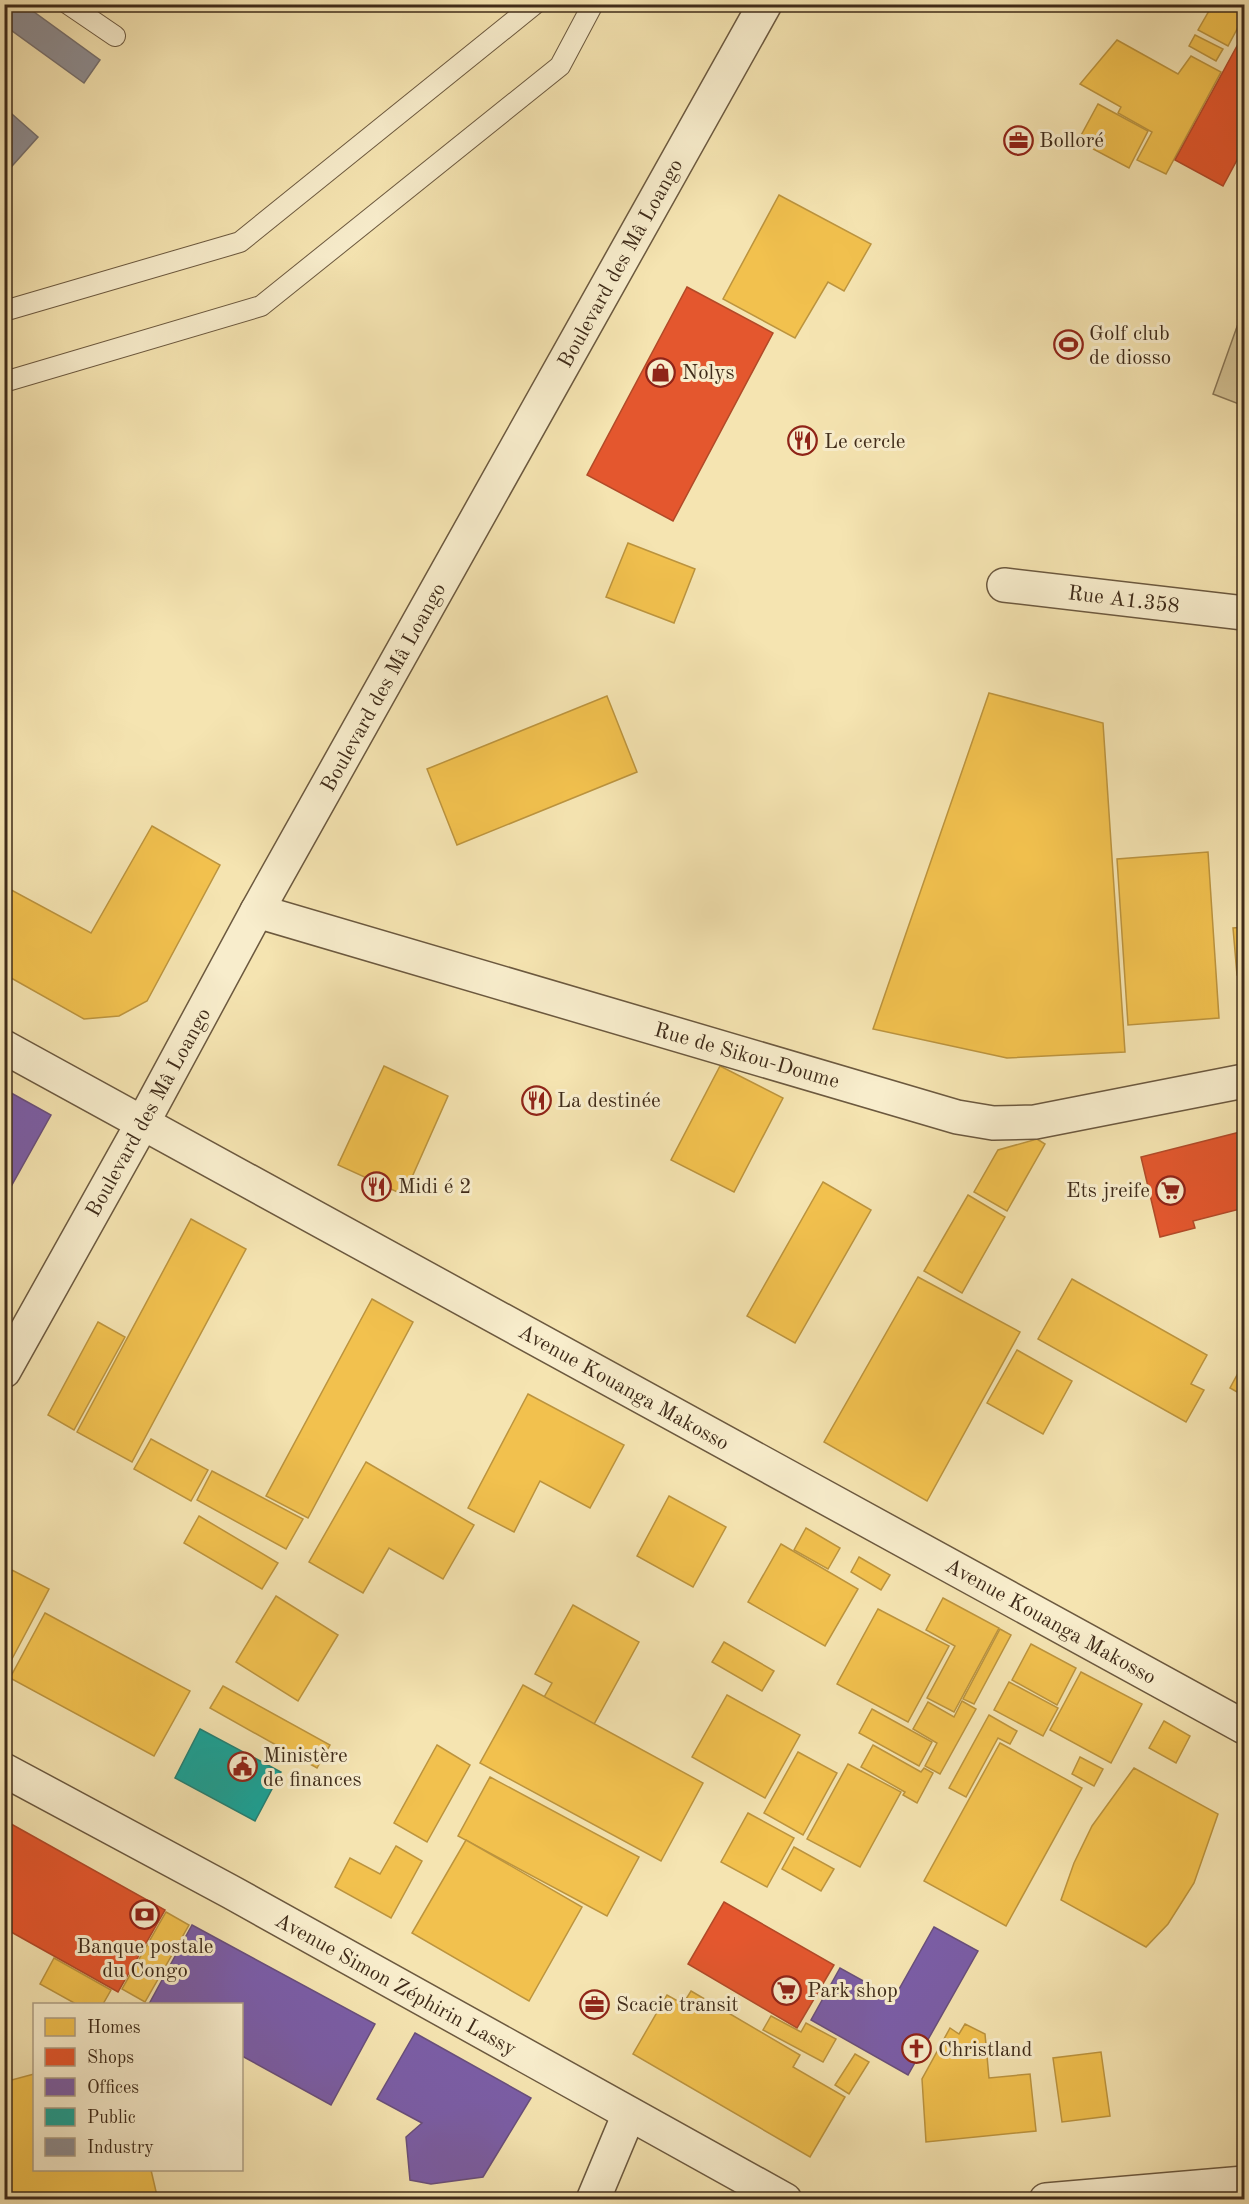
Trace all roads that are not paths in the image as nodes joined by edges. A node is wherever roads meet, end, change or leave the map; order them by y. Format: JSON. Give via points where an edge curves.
{"nodes":[{"id":1,"x":68,"y":4,"type":"edge"},
{"id":2,"x":535,"y":4,"type":"edge"},
{"id":3,"x":593,"y":4,"type":"edge"},
{"id":4,"x":765,"y":4,"type":"edge"},
{"id":5,"x":116,"y":36,"type":"dead end"},
{"id":6,"x":4,"y":311,"type":"edge"},
{"id":7,"x":4,"y":382,"type":"edge"},
{"id":8,"x":1004,"y":585,"type":"dead end"},
{"id":9,"x":1245,"y":613,"type":"edge"},
{"id":10,"x":257,"y":911,"type":"junction"},
{"id":11,"x":4,"y":1047,"type":"edge"},
{"id":12,"x":1245,"y":1081,"type":"edge"},
{"id":13,"x":142,"y":1124,"type":"junction"},
{"id":14,"x":4,"y":1371,"type":"edge"},
{"id":15,"x":1245,"y":1726,"type":"edge"},
{"id":16,"x":4,"y":1770,"type":"edge"},
{"id":17,"x":629,"y":2114,"type":"junction"},
{"id":18,"x":1241,"y":2177,"type":"edge"},
{"id":19,"x":593,"y":2199,"type":"edge"},
{"id":20,"x":785,"y":2199,"type":"edge"},
{"id":21,"x":1046,"y":2199,"type":"edge"}],
"edges":[{"from":1,"to":5,"type":"lane"},
{"from":2,"to":6,"type":"lane","via":[[240,242]]},
{"from":3,"to":7,"type":"lane","via":[[560,66],[261,306]]},
{"from":4,"to":10,"type":"street","name":"Boulevard des Mâ Loango"},
{"from":8,"to":9,"type":"street","name":"Rue A1.358"},
{"from":10,"to":12,"type":"street","name":"Rue de Sikou-Doume","via":[[946,1114],[993,1124],[1035,1122]]},
{"from":10,"to":13,"type":"street","name":"Boulevard des Mâ Loango"},
{"from":11,"to":13,"type":"street","name":"Avenue Kouanga Makosso"},
{"from":13,"to":14,"type":"street","name":"Boulevard des Mâ Loango"},
{"from":13,"to":15,"type":"street","name":"Avenue Kouanga Makosso"},
{"from":16,"to":17,"type":"street","name":"Avenue Simon Zéphirin Lassy"},
{"from":17,"to":19,"type":"street"},
{"from":17,"to":20,"type":"street","name":"Avenue Simon Zéphirin Lassy"},
{"from":18,"to":21,"type":"street"}]}
